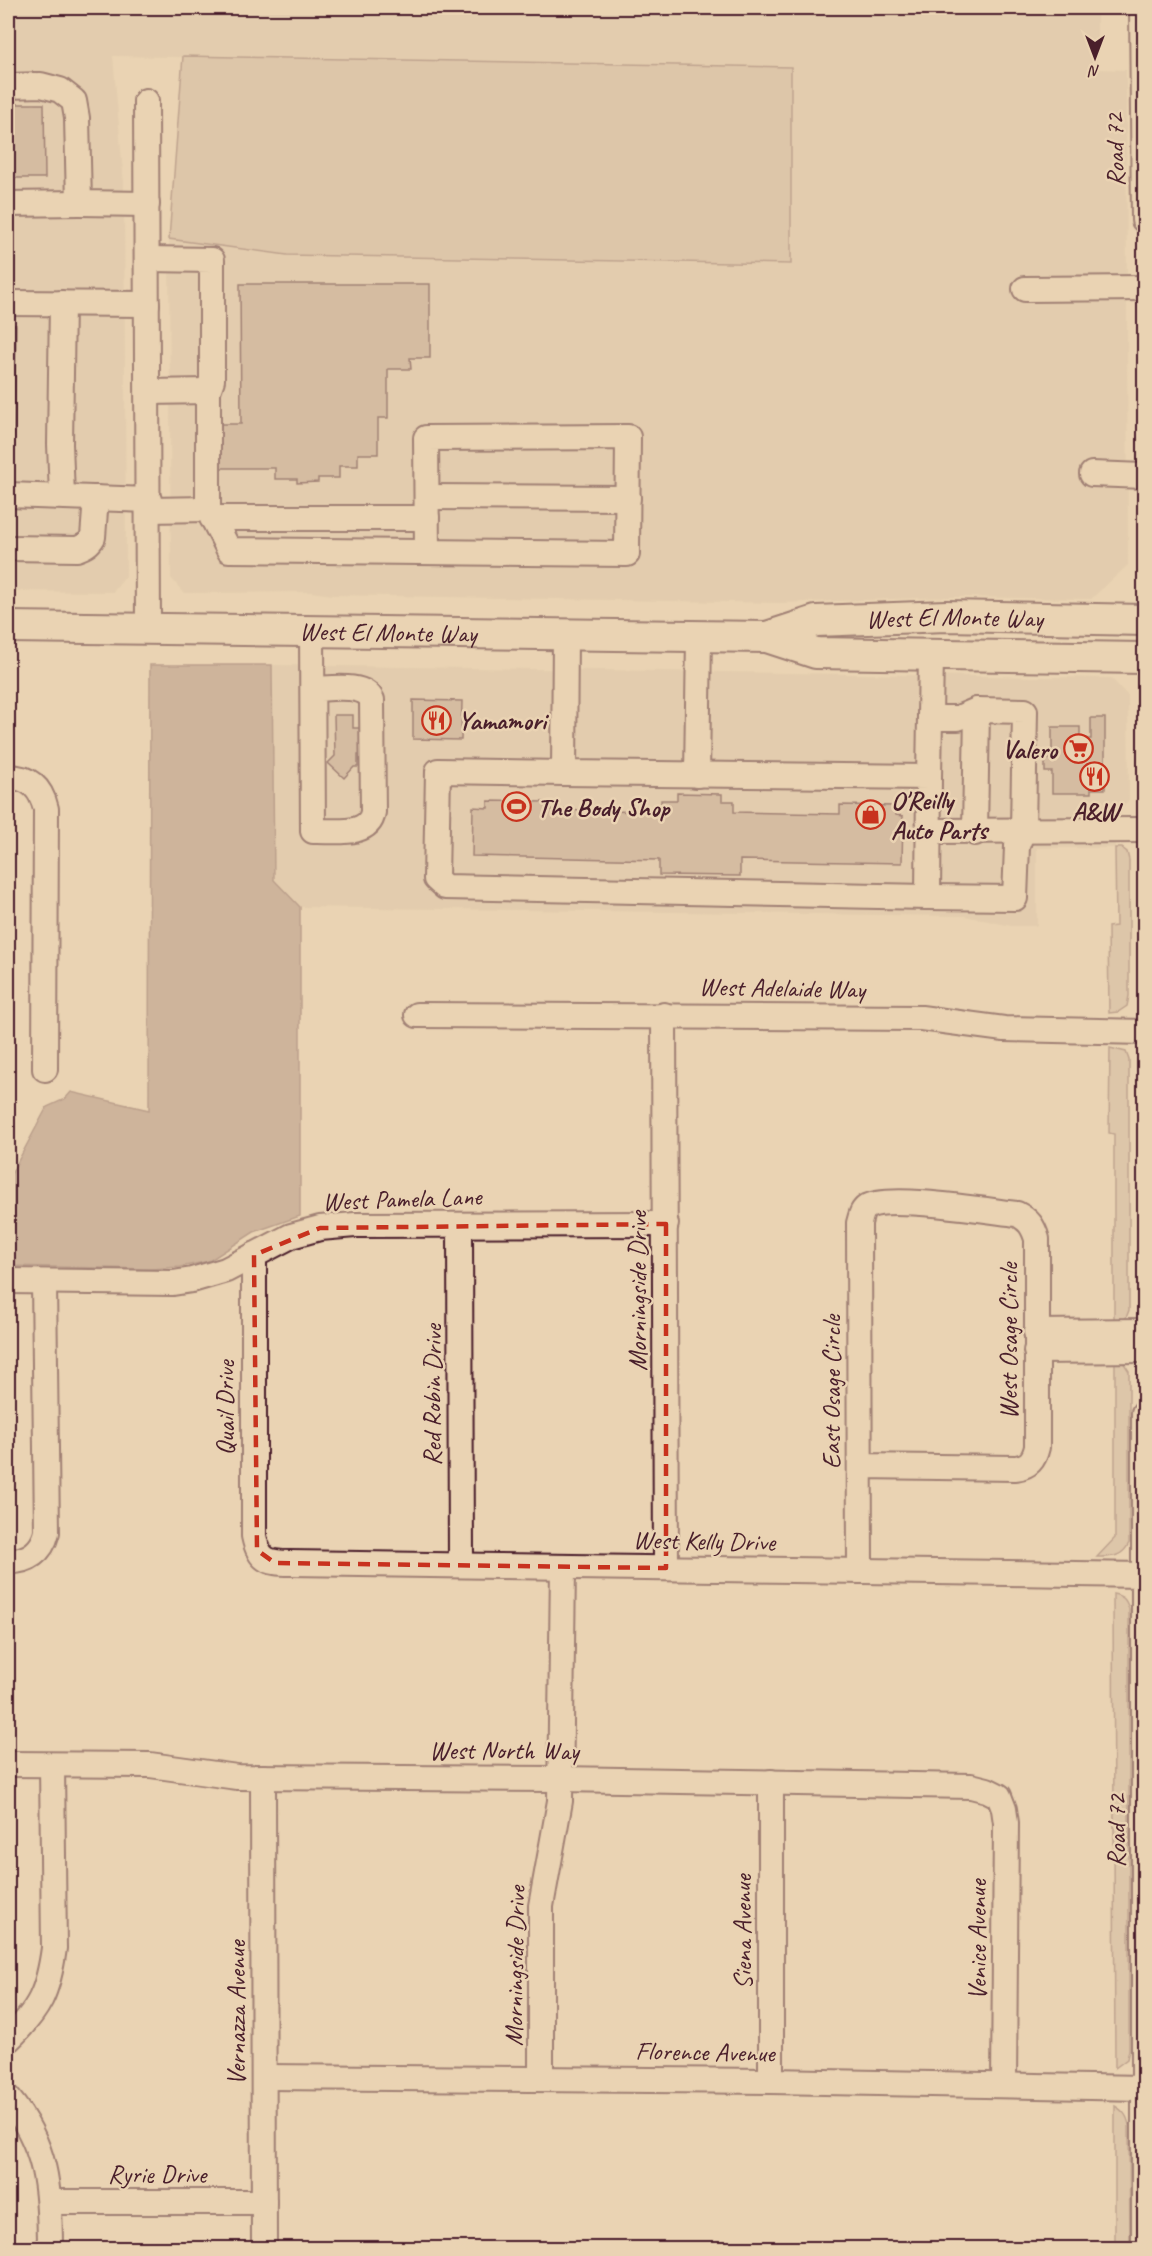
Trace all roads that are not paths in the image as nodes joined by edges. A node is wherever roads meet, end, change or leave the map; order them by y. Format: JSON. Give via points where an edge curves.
{"nodes":[{"id":1,"x":1142,"y":8,"type":"edge"},
{"id":2,"x":8,"y":86,"type":"edge"},
{"id":3,"x":146,"y":101,"type":"dead end"},
{"id":4,"x":79,"y":203,"type":"junction"},
{"id":5,"x":8,"y":204,"type":"edge"},
{"id":6,"x":147,"y":204,"type":"junction"},
{"id":7,"x":1144,"y":220,"type":"edge"},
{"id":8,"x":148,"y":259,"type":"junction"},
{"id":9,"x":1144,"y":288,"type":"edge"},
{"id":10,"x":1025,"y":289,"type":"dead end"},
{"id":11,"x":8,"y":303,"type":"edge"},
{"id":12,"x":62,"y":303,"type":"junction"},
{"id":13,"x":147,"y":304,"type":"junction"},
{"id":14,"x":148,"y":392,"type":"junction"},
{"id":15,"x":208,"y":392,"type":"junction"},
{"id":16,"x":1092,"y":474,"type":"dead end"},
{"id":17,"x":1144,"y":476,"type":"edge"},
{"id":18,"x":8,"y":495,"type":"edge"},
{"id":19,"x":62,"y":496,"type":"junction"},
{"id":20,"x":96,"y":498,"type":"junction"},
{"id":21,"x":628,"y":498,"type":"junction"},
{"id":22,"x":148,"y":505,"type":"junction"},
{"id":23,"x":427,"y":508,"type":"junction"},
{"id":24,"x":210,"y":514,"type":"junction"},
{"id":25,"x":8,"y":548,"type":"edge"},
{"id":26,"x":427,"y":552,"type":"junction"},
{"id":27,"x":1144,"y":620,"type":"edge"},
{"id":28,"x":8,"y":627,"type":"edge"},
{"id":29,"x":148,"y":629,"type":"junction"},
{"id":30,"x":312,"y":632,"type":"junction"},
{"id":31,"x":565,"y":635,"type":"junction"},
{"id":32,"x":699,"y":636,"type":"junction"},
{"id":33,"x":767,"y":637,"type":"junction"},
{"id":34,"x":931,"y":656,"type":"junction"},
{"id":35,"x":1144,"y":658,"type":"edge"},
{"id":36,"x":313,"y":689,"type":"junction"},
{"id":37,"x":977,"y":711,"type":"junction"},
{"id":38,"x":930,"y":718,"type":"junction"},
{"id":39,"x":564,"y":772,"type":"junction"},
{"id":40,"x":697,"y":775,"type":"junction"},
{"id":41,"x":8,"y":777,"type":"edge"},
{"id":42,"x":929,"y":777,"type":"junction"},
{"id":43,"x":1023,"y":830,"type":"junction"},
{"id":44,"x":1144,"y":830,"type":"edge"},
{"id":45,"x":928,"y":831,"type":"junction"},
{"id":46,"x":975,"y":832,"type":"junction"},
{"id":47,"x":928,"y":897,"type":"junction"},
{"id":48,"x":417,"y":1015,"type":"dead end"},
{"id":49,"x":664,"y":1015,"type":"junction"},
{"id":50,"x":1144,"y":1032,"type":"edge"},
{"id":51,"x":45,"y":1069,"type":"dead end"},
{"id":52,"x":862,"y":1212,"type":"joint"},
{"id":53,"x":666,"y":1224,"type":"junction"},
{"id":54,"x":460,"y":1225,"type":"junction"},
{"id":55,"x":254,"y":1255,"type":"junction"},
{"id":56,"x":8,"y":1281,"type":"edge"},
{"id":57,"x":44,"y":1282,"type":"junction"},
{"id":58,"x":1144,"y":1331,"type":"edge"},
{"id":59,"x":1036,"y":1341,"type":"junction"},
{"id":60,"x":1144,"y":1350,"type":"edge"},
{"id":61,"x":1144,"y":1413,"type":"edge"},
{"id":62,"x":860,"y":1466,"type":"junction"},
{"id":63,"x":264,"y":1559,"type":"joint"},
{"id":64,"x":8,"y":1561,"type":"edge"},
{"id":65,"x":461,"y":1565,"type":"junction"},
{"id":66,"x":563,"y":1568,"type":"junction"},
{"id":67,"x":666,"y":1568,"type":"junction"},
{"id":68,"x":860,"y":1571,"type":"junction"},
{"id":69,"x":1144,"y":1575,"type":"edge"},
{"id":70,"x":8,"y":1764,"type":"edge"},
{"id":71,"x":52,"y":1765,"type":"junction"},
{"id":72,"x":262,"y":1777,"type":"junction"},
{"id":73,"x":560,"y":1779,"type":"junction"},
{"id":74,"x":771,"y":1782,"type":"junction"},
{"id":75,"x":1144,"y":1786,"type":"edge"},
{"id":76,"x":999,"y":1796,"type":"joint"},
{"id":77,"x":1144,"y":1989,"type":"edge"},
{"id":78,"x":8,"y":2040,"type":"edge"},
{"id":79,"x":1144,"y":2046,"type":"edge"},
{"id":80,"x":265,"y":2077,"type":"junction"},
{"id":81,"x":541,"y":2078,"type":"junction"},
{"id":82,"x":771,"y":2081,"type":"junction"},
{"id":83,"x":1004,"y":2085,"type":"junction"},
{"id":84,"x":1144,"y":2088,"type":"edge"},
{"id":85,"x":8,"y":2098,"type":"edge"},
{"id":86,"x":1144,"y":2165,"type":"edge"},
{"id":87,"x":49,"y":2202,"type":"junction"},
{"id":88,"x":264,"y":2202,"type":"junction"},
{"id":89,"x":50,"y":2248,"type":"edge"},
{"id":90,"x":264,"y":2248,"type":"edge"},
{"id":91,"x":1144,"y":2248,"type":"edge"}],
"edges":[{"from":1,"to":7,"type":"street","name":"Road 72"},
{"from":2,"to":4,"type":"street","via":[[40,85],[60,90],[74,101]]},
{"from":3,"to":6,"type":"street"},
{"from":4,"to":5,"type":"street"},
{"from":4,"to":6,"type":"street"},
{"from":6,"to":8,"type":"street"},
{"from":8,"to":13,"type":"street"},
{"from":8,"to":15,"type":"street","via":[[212,260],[212,380]]},
{"from":9,"to":10,"type":"street"},
{"from":11,"to":12,"type":"street"},
{"from":12,"to":13,"type":"street"},
{"from":12,"to":19,"type":"street"},
{"from":13,"to":14,"type":"street"},
{"from":14,"to":15,"type":"street"},
{"from":14,"to":22,"type":"street"},
{"from":15,"to":24,"type":"street"},
{"from":16,"to":17,"type":"street"},
{"from":18,"to":19,"type":"street"},
{"from":19,"to":20,"type":"street"},
{"from":20,"to":22,"type":"street"},
{"from":20,"to":25,"type":"street","via":[[93,537],[84,547]]},
{"from":21,"to":23,"type":"street"},
{"from":21,"to":23,"type":"street","via":[[628,437],[426,438]]},
{"from":21,"to":26,"type":"street","via":[[627,554]]},
{"from":22,"to":24,"type":"street"},
{"from":22,"to":29,"type":"street"},
{"from":23,"to":24,"type":"street"},
{"from":23,"to":26,"type":"street"},
{"from":24,"to":26,"type":"street","via":[[229,550]]},
{"from":27,"to":33,"type":"main road","name":"West El Monte Way","via":[[946,616],[816,621]]},
{"from":28,"to":29,"type":"main road","name":"West El Monte Way"},
{"from":29,"to":30,"type":"main road","name":"West El Monte Way"},
{"from":30,"to":31,"type":"main road","name":"West El Monte Way"},
{"from":30,"to":36,"type":"street"},
{"from":31,"to":32,"type":"main road","name":"West El Monte Way"},
{"from":31,"to":39,"type":"street"},
{"from":32,"to":33,"type":"main road","name":"West El Monte Way"},
{"from":32,"to":40,"type":"street"},
{"from":33,"to":34,"type":"main road","name":"West El Monte Way","via":[[816,653]]},
{"from":34,"to":35,"type":"main road","name":"West El Monte Way"},
{"from":34,"to":38,"type":"street"},
{"from":36,"to":36,"type":"street","via":[[358,690],[372,700],[373,812],[370,822],[362,828],[314,831]]},
{"from":37,"to":38,"type":"street","via":[[958,718]]},
{"from":37,"to":43,"type":"street","via":[[1024,711]]},
{"from":37,"to":46,"type":"street"},
{"from":38,"to":42,"type":"street"},
{"from":39,"to":40,"type":"street"},
{"from":39,"to":47,"type":"street","via":[[438,771],[436,879],[445,887]]},
{"from":40,"to":42,"type":"street"},
{"from":41,"to":51,"type":"street","via":[[26,779],[37,787],[46,809]]},
{"from":42,"to":45,"type":"street"},
{"from":43,"to":44,"type":"street"},
{"from":43,"to":46,"type":"street"},
{"from":43,"to":47,"type":"street","via":[[1017,846],[1015,898]]},
{"from":45,"to":46,"type":"street"},
{"from":45,"to":47,"type":"street"},
{"from":48,"to":49,"type":"street","name":"West Adelaide Way"},
{"from":49,"to":50,"type":"street","name":"West Adelaide Way","via":[[921,1018],[1004,1029]]},
{"from":49,"to":53,"type":"street","name":"Morningside Drive"},
{"from":52,"to":59,"type":"street","name":"West Osage Circle","via":[[878,1203],[922,1203],[1017,1214],[1028,1219],[1037,1239]]},
{"from":52,"to":62,"type":"street","name":"East Osage Circle"},
{"from":53,"to":54,"type":"street","name":"West Pamela Lane"},
{"from":53,"to":67,"type":"street","name":"Morningside Drive"},
{"from":54,"to":55,"type":"street","name":"West Pamela Lane","via":[[320,1228],[291,1236]]},
{"from":54,"to":65,"type":"street","name":"Red Robin Drive"},
{"from":55,"to":57,"type":"street","name":"West Pamela Lane","via":[[226,1270],[173,1283]]},
{"from":55,"to":63,"type":"street","name":"Quail Drive","via":[[254,1536]]},
{"from":56,"to":57,"type":"street","name":"West Pamela Lane"},
{"from":57,"to":64,"type":"street","via":[[47,1532],[39,1550],[28,1558]]},
{"from":58,"to":59,"type":"street"},
{"from":59,"to":60,"type":"street"},
{"from":59,"to":62,"type":"street","name":"West Osage Circle","via":[[1037,1447],[1030,1463],[1016,1468]]},
{"from":61,"to":69,"type":"street","name":"Road 72"},
{"from":62,"to":68,"type":"street","name":"East Osage Circle"},
{"from":63,"to":65,"type":"street","name":"West Kelly Drive","via":[[276,1563]]},
{"from":65,"to":66,"type":"street","name":"West Kelly Drive"},
{"from":66,"to":67,"type":"street","name":"West Kelly Drive"},
{"from":66,"to":73,"type":"street","name":"Morningside Drive"},
{"from":67,"to":68,"type":"street","name":"West Kelly Drive"},
{"from":68,"to":69,"type":"street","name":"West Kelly Drive"},
{"from":69,"to":75,"type":"street","name":"Road 72"},
{"from":70,"to":71,"type":"street","name":"West North Way"},
{"from":71,"to":72,"type":"street","name":"West North Way","via":[[150,1765]]},
{"from":71,"to":78,"type":"street","via":[[54,1948],[50,1978],[41,2001]]},
{"from":72,"to":73,"type":"street","name":"West North Way"},
{"from":72,"to":80,"type":"street","name":"Vernazza Avenue"},
{"from":73,"to":74,"type":"street","name":"West North Way"},
{"from":73,"to":81,"type":"street","name":"Morningside Drive","via":[[557,1822],[541,1906]]},
{"from":74,"to":76,"type":"street","name":"West North Way","via":[[971,1786]]},
{"from":74,"to":82,"type":"street","name":"Siena Avenue"},
{"from":75,"to":77,"type":"street","name":"Road 72"},
{"from":76,"to":83,"type":"street","name":"Venice Avenue","via":[[1005,1823]]},
{"from":77,"to":79,"type":"street","name":"Road 72"},
{"from":79,"to":84,"type":"street","name":"Road 72"},
{"from":80,"to":81,"type":"street","name":"Florence Avenue"},
{"from":80,"to":88,"type":"street","name":"Vernazza Avenue"},
{"from":81,"to":82,"type":"street","name":"Florence Avenue"},
{"from":82,"to":83,"type":"street","name":"Florence Avenue"},
{"from":83,"to":84,"type":"street","name":"Florence Avenue"},
{"from":84,"to":86,"type":"street","name":"Road 72"},
{"from":85,"to":87,"type":"street","via":[[37,2142]]},
{"from":86,"to":91,"type":"street","name":"Road 72"},
{"from":87,"to":88,"type":"street","name":"Ryrie Drive"},
{"from":87,"to":89,"type":"street"},
{"from":88,"to":90,"type":"street","name":"Vernazza Avenue"}]}
